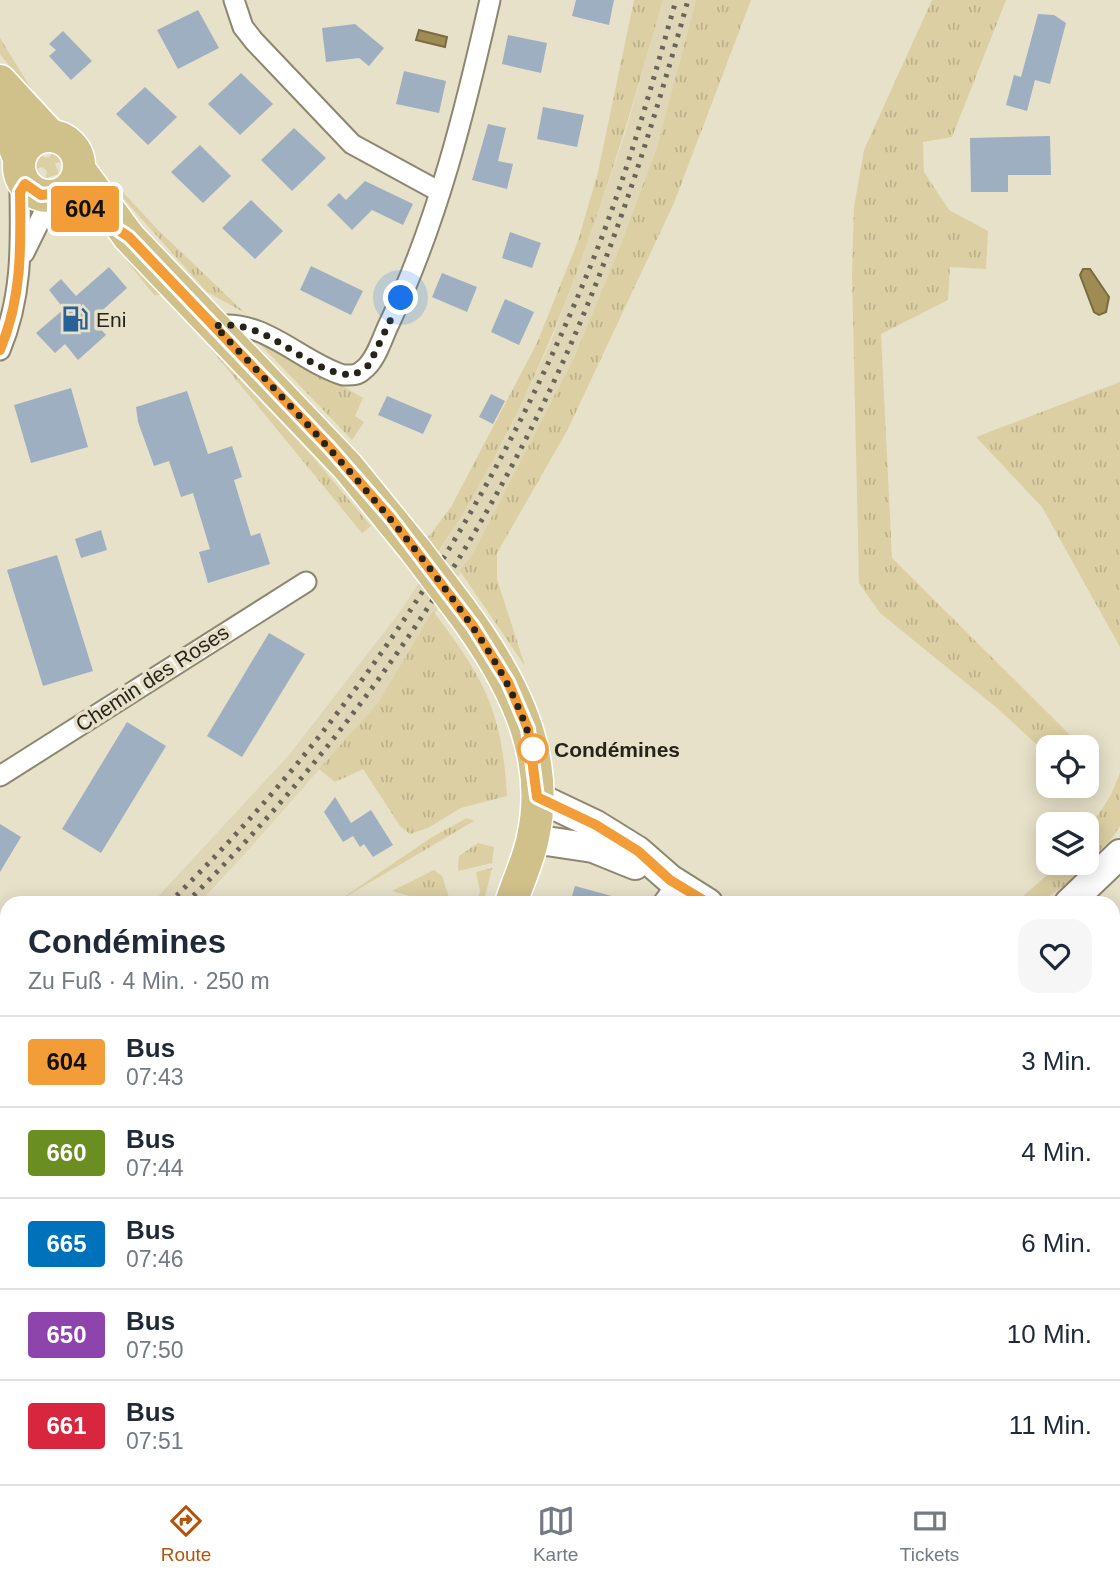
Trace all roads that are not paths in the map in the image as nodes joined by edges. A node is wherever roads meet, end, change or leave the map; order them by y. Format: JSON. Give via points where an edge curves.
{"nodes":[{"id":1,"x":234,"y":0,"type":"edge"},
{"id":2,"x":490,"y":0,"type":"edge"},
{"id":3,"x":0,"y":81,"type":"edge"},
{"id":4,"x":0,"y":111,"type":"edge"},
{"id":5,"x":50,"y":135,"type":"junction"},
{"id":6,"x":47,"y":180,"type":"junction"},
{"id":7,"x":440,"y":192,"type":"junction"},
{"id":8,"x":22,"y":257,"type":"junction"},
{"id":9,"x":215,"y":326,"type":"junction"},
{"id":10,"x":0,"y":350,"type":"edge"},
{"id":11,"x":306,"y":582,"type":"dead end"},
{"id":12,"x":0,"y":776,"type":"edge"},
{"id":13,"x":537,"y":797,"type":"junction"},
{"id":14,"x":533,"y":839,"type":"junction"},
{"id":15,"x":1120,"y":854,"type":"edge"},
{"id":16,"x":670,"y":889,"type":"edge"},
{"id":17,"x":514,"y":896,"type":"edge"},
{"id":18,"x":689,"y":896,"type":"edge"},
{"id":19,"x":1076,"y":896,"type":"edge"}],
"edges":[{"from":1,"to":7,"type":"street","via":[[243,27],[254,41],[344,136]]},
{"from":2,"to":7,"type":"street"},
{"from":3,"to":5,"type":"main road"},
{"from":4,"to":6,"type":"main road"},
{"from":5,"to":6,"type":"main road","via":[[31,141]]},
{"from":5,"to":6,"type":"main road","via":[[72,146]]},
{"from":6,"to":8,"type":"street"},
{"from":6,"to":8,"type":"street","via":[[20,192]]},
{"from":6,"to":9,"type":"main road","via":[[129,237]]},
{"from":7,"to":9,"type":"street","via":[[412,276],[362,372],[333,372],[245,326]]},
{"from":8,"to":10,"type":"street","via":[[11,324]]},
{"from":9,"to":13,"type":"main road","bridge":true,"via":[[348,467],[460,610],[508,682],[524,716],[533,749]]},
{"from":11,"to":12,"type":"street","name":"Chemin des Roses"},
{"from":13,"to":14,"type":"main road"},
{"from":13,"to":16,"type":"main road","via":[[638,851]]},
{"from":14,"to":16,"type":"main road","via":[[593,848]]},
{"from":14,"to":17,"type":"main road"},
{"from":15,"to":19,"type":"main road"},
{"from":16,"to":18,"type":"main road"}]}
